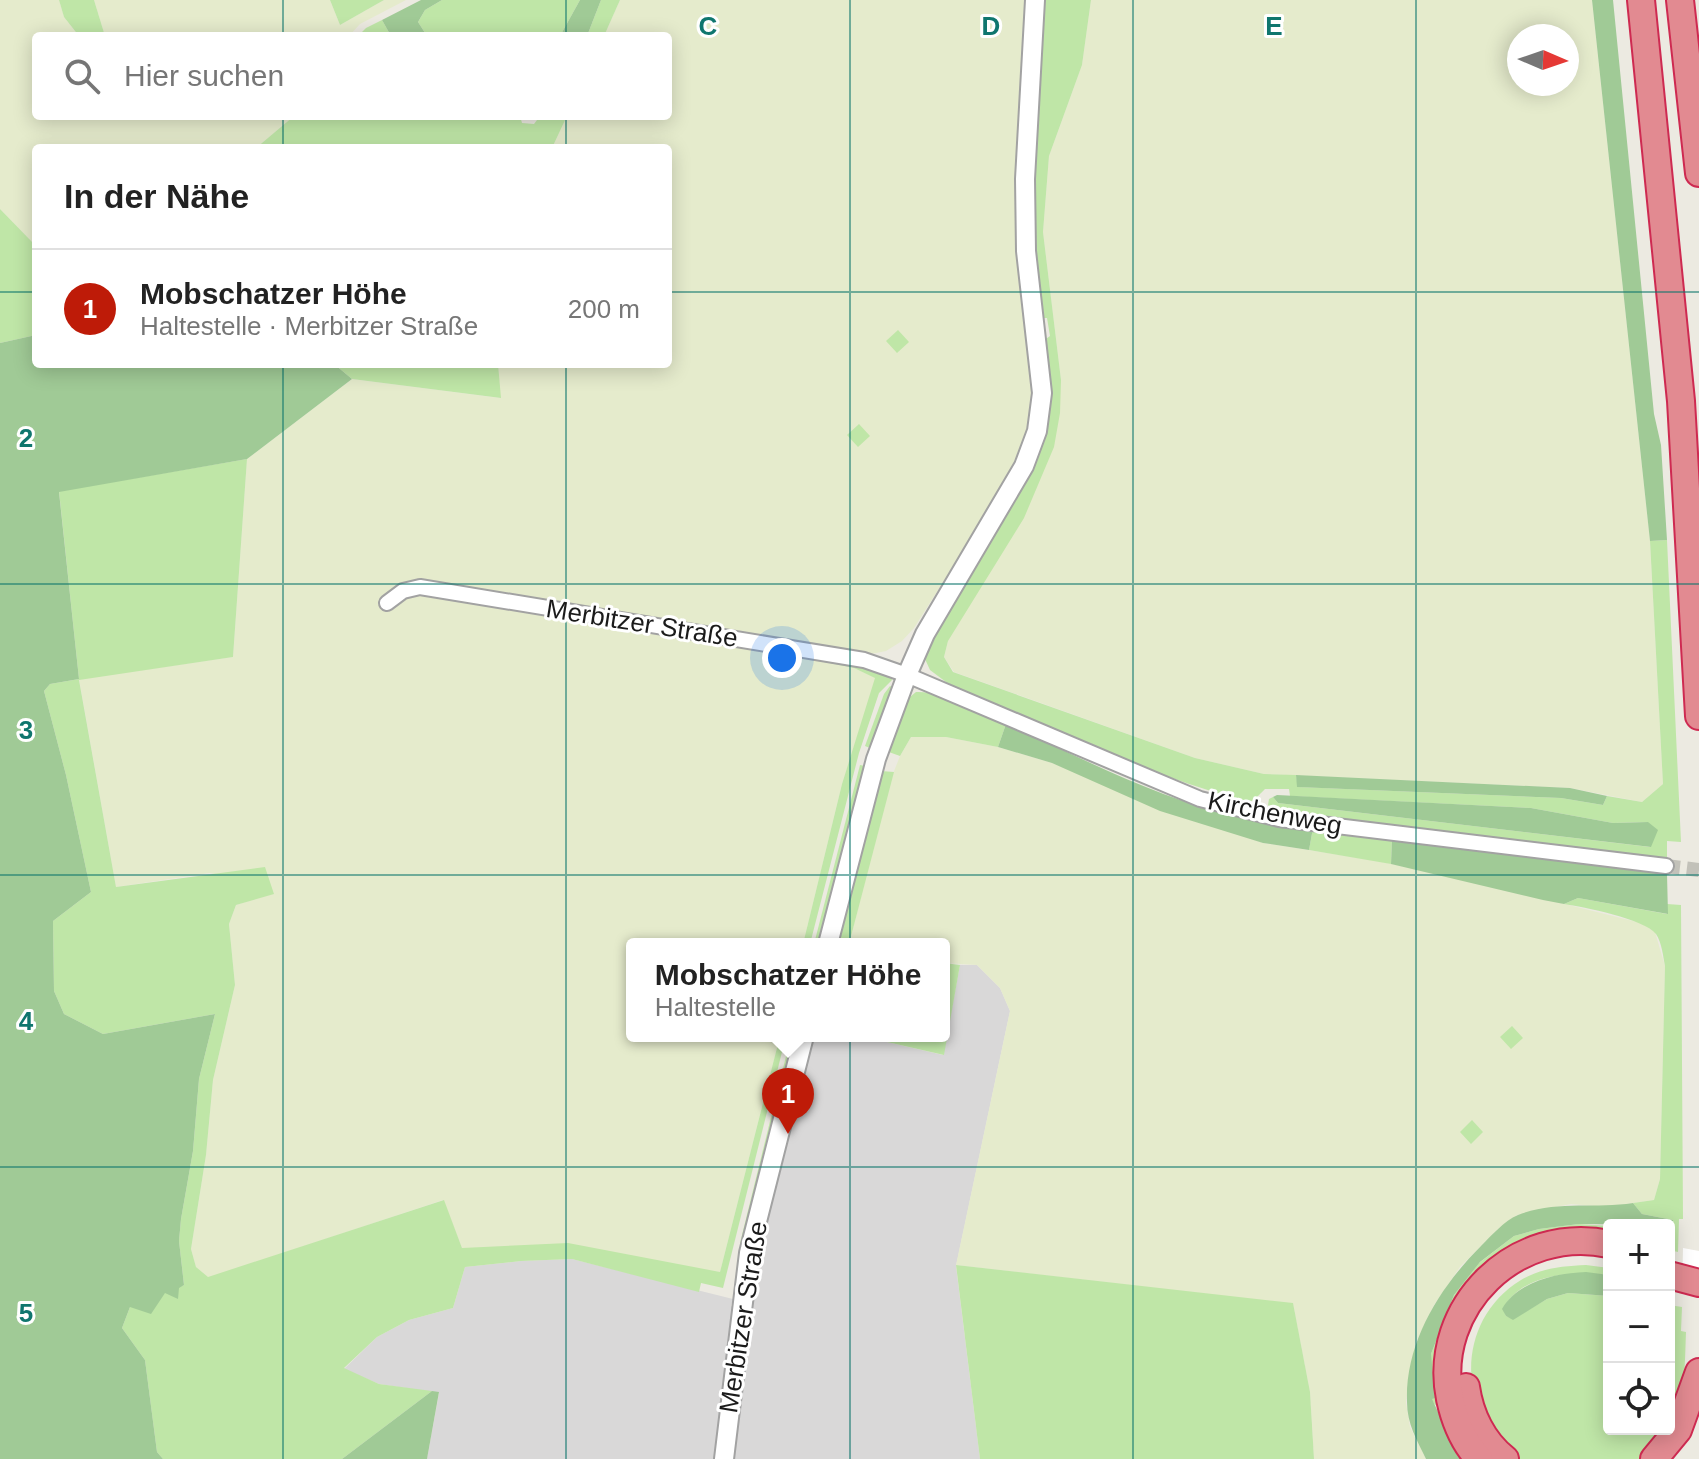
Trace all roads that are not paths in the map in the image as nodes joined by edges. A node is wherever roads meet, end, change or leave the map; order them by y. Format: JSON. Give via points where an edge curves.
{"nodes":[{"id":1,"x":1035,"y":0,"type":"edge"},
{"id":2,"x":1641,"y":0,"type":"edge"},
{"id":3,"x":1681,"y":9,"type":"edge"},
{"id":4,"x":1699,"y":71,"type":"edge"},
{"id":5,"x":1699,"y":173,"type":"edge"},
{"id":6,"x":387,"y":603,"type":"dead end"},
{"id":7,"x":907,"y":675,"type":"junction"},
{"id":8,"x":1699,"y":716,"type":"edge"},
{"id":9,"x":1666,"y":866,"type":"tunnel mouth"},
{"id":10,"x":830,"y":938,"type":"edge"},
{"id":11,"x":802,"y":1042,"type":"edge"},
{"id":12,"x":1603,"y":1243,"type":"edge"},
{"id":13,"x":1675,"y":1258,"type":"edge"},
{"id":14,"x":1603,"y":1261,"type":"edge"},
{"id":15,"x":1699,"y":1264,"type":"edge"},
{"id":16,"x":1675,"y":1277,"type":"edge"},
{"id":17,"x":1699,"y":1283,"type":"edge"},
{"id":18,"x":1699,"y":1372,"type":"edge"},
{"id":19,"x":724,"y":1459,"type":"edge"},
{"id":20,"x":1479,"y":1459,"type":"edge"},
{"id":21,"x":1505,"y":1459,"type":"edge"},
{"id":22,"x":1654,"y":1459,"type":"edge"}],
"edges":[{"from":1,"to":7,"type":"street","via":[[1025,179],[1026,251],[1042,393],[1037,431],[1024,466],[925,634]]},
{"from":2,"to":8,"type":"highway","via":[[1681,401]]},
{"from":3,"to":4,"type":"highway"},
{"from":3,"to":5,"type":"highway"},
{"from":6,"to":7,"type":"street","name":"Merbitzer Straße","via":[[420,587],[864,660]]},
{"from":7,"to":9,"type":"street","name":"Kirchenweg","via":[[1200,799],[1279,819]]},
{"from":7,"to":10,"type":"street","via":[[876,759]]},
{"from":11,"to":19,"type":"street","name":"Merbitzer Straße","via":[[749,1253]]},
{"from":12,"to":20,"type":"highway","via":[[1576,1241],[1532,1250],[1487,1278],[1467,1302],[1451,1342],[1448,1386],[1458,1427]]},
{"from":13,"to":15,"type":"highway"},
{"from":14,"to":21,"type":"highway","via":[[1565,1259],[1532,1268],[1498,1291],[1480,1314],[1465,1356],[1466,1391],[1476,1423]]},
{"from":16,"to":17,"type":"highway"},
{"from":18,"to":22,"type":"highway","via":[[1678,1430]]}]}
